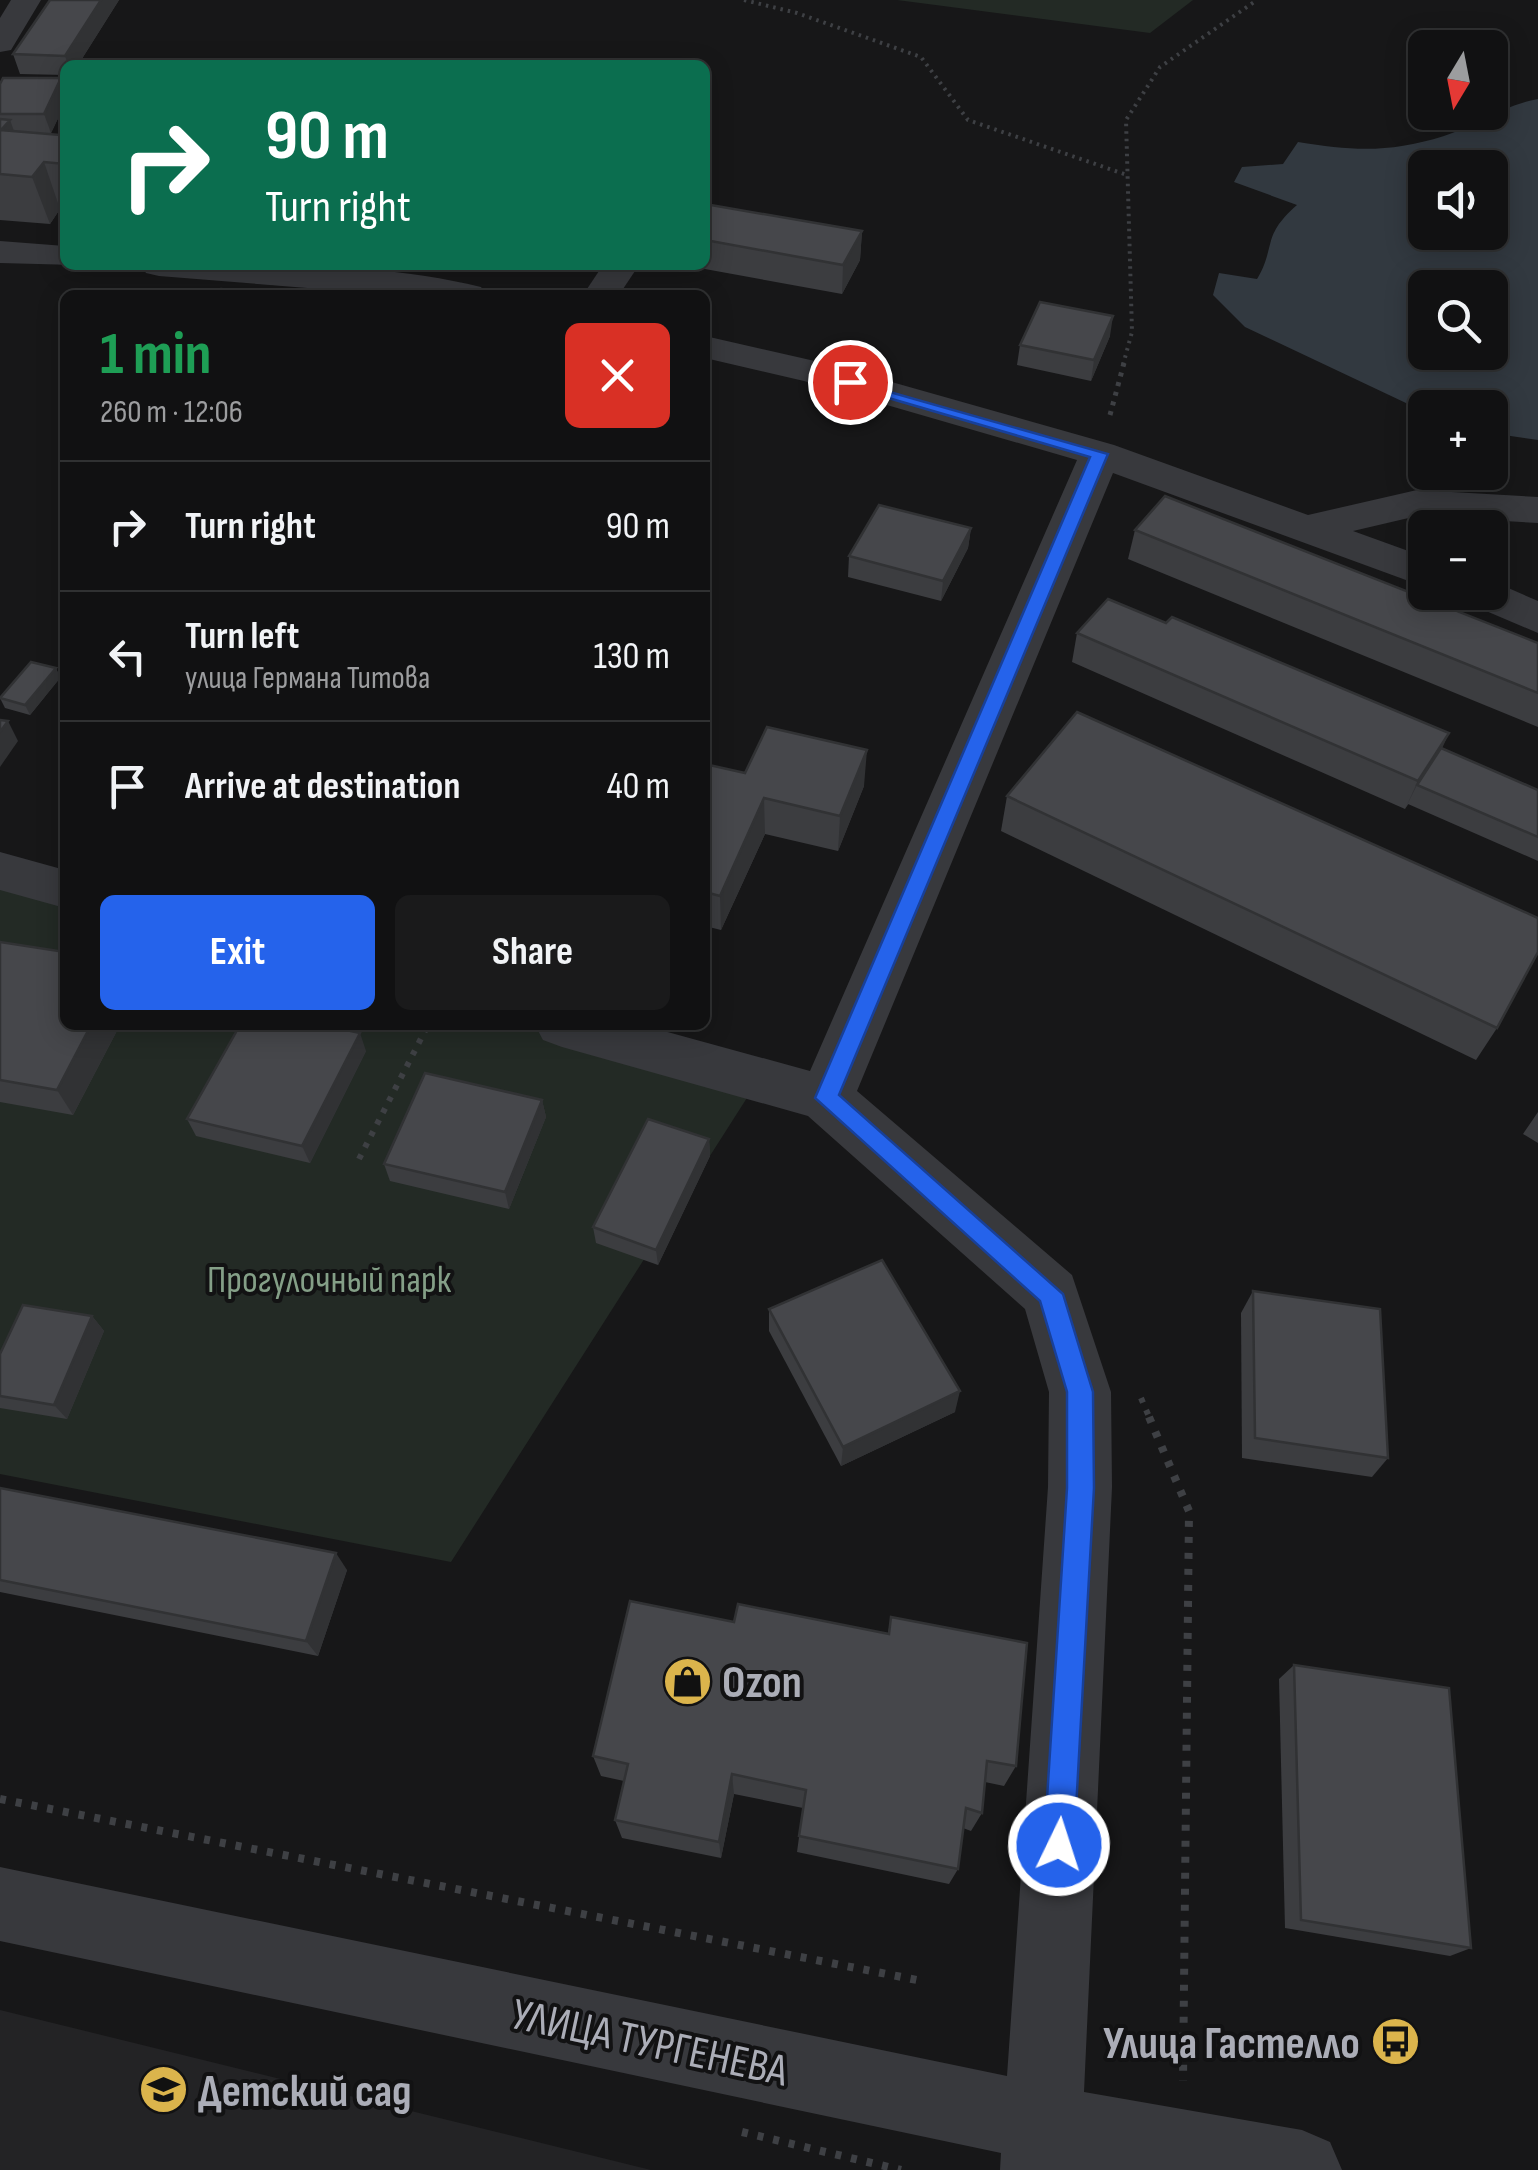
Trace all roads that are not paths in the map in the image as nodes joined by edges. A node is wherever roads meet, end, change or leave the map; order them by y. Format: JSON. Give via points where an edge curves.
{"nodes":[{"id":1,"x":26,"y":0,"type":"edge"},
{"id":2,"x":0,"y":43,"type":"edge"},
{"id":3,"x":0,"y":252,"type":"edge"},
{"id":4,"x":60,"y":257,"type":"edge"},
{"id":5,"x":222,"y":270,"type":"edge"},
{"id":6,"x":446,"y":290,"type":"edge"},
{"id":7,"x":710,"y":348,"type":"edge"},
{"id":8,"x":1100,"y":454,"type":"junction"},
{"id":9,"x":1538,"y":510,"type":"edge"},
{"id":10,"x":1306,"y":529,"type":"junction"},
{"id":11,"x":1408,"y":566,"type":"edge"},
{"id":12,"x":1508,"y":605,"type":"edge"},
{"id":13,"x":1538,"y":618,"type":"edge"},
{"id":14,"x":0,"y":871,"type":"edge"},
{"id":15,"x":60,"y":888,"type":"edge"},
{"id":16,"x":580,"y":1030,"type":"edge"},
{"id":17,"x":826,"y":1098,"type":"junction"},
{"id":18,"x":0,"y":1904,"type":"edge"},
{"id":19,"x":1041,"y":2147,"type":"edge"},
{"id":20,"x":1302,"y":2170,"type":"edge"}],
"edges":[{"from":1,"to":2,"type":"street"},
{"from":3,"to":4,"type":"street"},
{"from":5,"to":6,"type":"street"},
{"from":7,"to":8,"type":"street"},
{"from":8,"to":10,"type":"street"},
{"from":8,"to":17,"type":"street"},
{"from":9,"to":10,"type":"street","via":[[1417,503]]},
{"from":10,"to":11,"type":"street"},
{"from":12,"to":13,"type":"street"},
{"from":14,"to":15,"type":"street"},
{"from":16,"to":17,"type":"street"},
{"from":17,"to":19,"type":"street","via":[[1051,1294],[1080,1392]]},
{"from":18,"to":19,"type":"street","name":"УЛИЦА ТУРГЕНЕВА"},
{"from":19,"to":20,"type":"street","name":"УЛИЦА ТУРГЕНЕВА","via":[[1182,2152]]}]}
